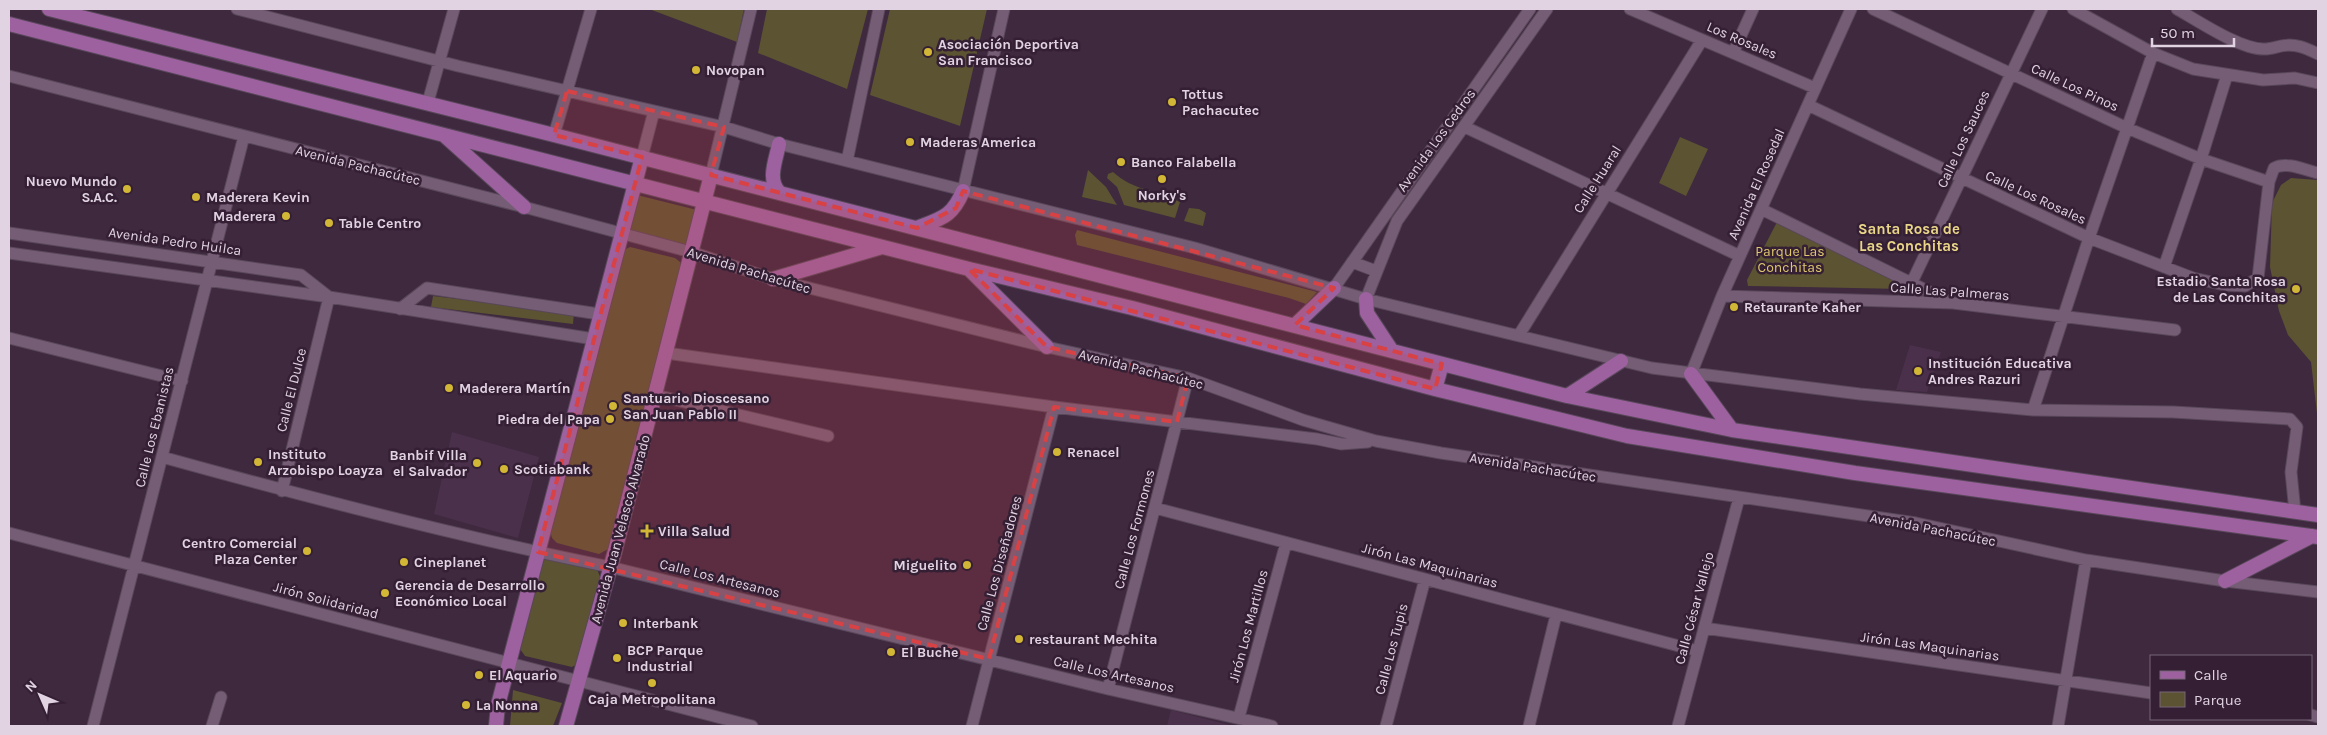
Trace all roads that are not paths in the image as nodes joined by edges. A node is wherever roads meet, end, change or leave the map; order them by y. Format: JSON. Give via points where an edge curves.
{"nodes":[{"id":1,"x":50,"y":9,"type":"edge"},
{"id":2,"x":237,"y":9,"type":"edge"},
{"id":3,"x":454,"y":9,"type":"edge"},
{"id":4,"x":591,"y":9,"type":"edge"},
{"id":5,"x":751,"y":9,"type":"edge"},
{"id":6,"x":879,"y":9,"type":"edge"},
{"id":7,"x":1004,"y":9,"type":"edge"},
{"id":8,"x":1530,"y":9,"type":"edge"},
{"id":9,"x":1548,"y":9,"type":"edge"},
{"id":10,"x":1630,"y":9,"type":"edge"},
{"id":11,"x":1753,"y":9,"type":"edge"},
{"id":12,"x":1851,"y":9,"type":"edge"},
{"id":13,"x":1873,"y":9,"type":"edge"},
{"id":14,"x":2042,"y":9,"type":"edge"},
{"id":15,"x":2073,"y":9,"type":"edge"},
{"id":16,"x":2177,"y":9,"type":"edge"},
{"id":17,"x":1646,"y":12,"type":"edge"},
{"id":18,"x":9,"y":24,"type":"edge"},
{"id":19,"x":1702,"y":40,"type":"junction"},
{"id":20,"x":1733,"y":53,"type":"junction"},
{"id":21,"x":2153,"y":53,"type":"junction"},
{"id":22,"x":2318,"y":54,"type":"edge"},
{"id":23,"x":439,"y":61,"type":"junction"},
{"id":24,"x":2010,"y":74,"type":"junction"},
{"id":25,"x":2227,"y":75,"type":"junction"},
{"id":26,"x":9,"y":76,"type":"edge"},
{"id":27,"x":2318,"y":83,"type":"edge"},
{"id":28,"x":1815,"y":88,"type":"junction"},
{"id":29,"x":567,"y":91,"type":"junction"},
{"id":30,"x":428,"y":102,"type":"junction"},
{"id":31,"x":1808,"y":105,"type":"junction"},
{"id":32,"x":654,"y":111,"type":"junction"},
{"id":33,"x":724,"y":127,"type":"junction"},
{"id":34,"x":1465,"y":127,"type":"junction"},
{"id":35,"x":2127,"y":128,"type":"junction"},
{"id":36,"x":442,"y":134,"type":"junction"},
{"id":37,"x":554,"y":135,"type":"junction"},
{"id":38,"x":244,"y":136,"type":"junction"},
{"id":39,"x":779,"y":144,"type":"junction"},
{"id":40,"x":642,"y":157,"type":"junction"},
{"id":41,"x":2201,"y":160,"type":"junction"},
{"id":42,"x":847,"y":161,"type":"junction"},
{"id":43,"x":2318,"y":173,"type":"edge"},
{"id":44,"x":711,"y":175,"type":"junction"},
{"id":45,"x":1961,"y":178,"type":"junction"},
{"id":46,"x":2269,"y":182,"type":"junction"},
{"id":47,"x":635,"y":183,"type":"junction"},
{"id":48,"x":963,"y":191,"type":"junction"},
{"id":49,"x":779,"y":192,"type":"junction"},
{"id":50,"x":1606,"y":193,"type":"junction"},
{"id":51,"x":705,"y":202,"type":"junction"},
{"id":52,"x":524,"y":207,"type":"junction"},
{"id":53,"x":1761,"y":209,"type":"junction"},
{"id":54,"x":917,"y":228,"type":"junction"},
{"id":55,"x":9,"y":233,"type":"edge"},
{"id":56,"x":622,"y":234,"type":"junction"},
{"id":57,"x":2088,"y":238,"type":"junction"},
{"id":58,"x":884,"y":246,"type":"junction"},
{"id":59,"x":691,"y":252,"type":"junction"},
{"id":60,"x":9,"y":253,"type":"edge"},
{"id":61,"x":1740,"y":256,"type":"junction"},
{"id":62,"x":212,"y":262,"type":"junction"},
{"id":63,"x":1352,"y":262,"type":"junction"},
{"id":64,"x":2164,"y":267,"type":"junction"},
{"id":65,"x":969,"y":268,"type":"junction"},
{"id":66,"x":1376,"y":271,"type":"junction"},
{"id":67,"x":773,"y":279,"type":"junction"},
{"id":68,"x":207,"y":281,"type":"junction"},
{"id":69,"x":1912,"y":282,"type":"junction"},
{"id":70,"x":1334,"y":288,"type":"junction"},
{"id":71,"x":1722,"y":296,"type":"junction"},
{"id":72,"x":329,"y":298,"type":"junction"},
{"id":73,"x":1366,"y":299,"type":"junction"},
{"id":74,"x":1953,"y":303,"type":"junction"},
{"id":75,"x":400,"y":309,"type":"junction"},
{"id":76,"x":599,"y":314,"type":"junction"},
{"id":77,"x":2063,"y":316,"type":"junction"},
{"id":78,"x":1295,"y":325,"type":"junction"},
{"id":79,"x":2175,"y":330,"type":"dead end"},
{"id":80,"x":1519,"y":335,"type":"junction"},
{"id":81,"x":9,"y":338,"type":"edge"},
{"id":82,"x":594,"y":338,"type":"junction"},
{"id":83,"x":1047,"y":347,"type":"junction"},
{"id":84,"x":1392,"y":351,"type":"junction"},
{"id":85,"x":666,"y":354,"type":"junction"},
{"id":86,"x":1621,"y":361,"type":"junction"},
{"id":87,"x":1442,"y":364,"type":"junction"},
{"id":88,"x":1691,"y":374,"type":"junction"},
{"id":89,"x":1188,"y":378,"type":"junction"},
{"id":90,"x":182,"y":381,"type":"junction"},
{"id":91,"x":1435,"y":389,"type":"junction"},
{"id":92,"x":655,"y":395,"type":"junction"},
{"id":93,"x":1567,"y":396,"type":"junction"},
{"id":94,"x":1054,"y":407,"type":"junction"},
{"id":95,"x":2033,"y":410,"type":"junction"},
{"id":96,"x":1177,"y":422,"type":"junction"},
{"id":97,"x":1732,"y":430,"type":"junction"},
{"id":98,"x":828,"y":436,"type":"dead end"},
{"id":99,"x":1376,"y":441,"type":"junction"},
{"id":100,"x":162,"y":458,"type":"junction"},
{"id":101,"x":1940,"y":460,"type":"junction"},
{"id":102,"x":1936,"y":484,"type":"junction"},
{"id":103,"x":282,"y":490,"type":"junction"},
{"id":104,"x":1739,"y":498,"type":"junction"},
{"id":105,"x":1155,"y":508,"type":"junction"},
{"id":106,"x":2294,"y":512,"type":"junction"},
{"id":107,"x":2318,"y":515,"type":"edge"},
{"id":108,"x":9,"y":533,"type":"edge"},
{"id":109,"x":2315,"y":537,"type":"edge"},
{"id":110,"x":1286,"y":543,"type":"junction"},
{"id":111,"x":538,"y":552,"type":"junction"},
{"id":112,"x":2086,"y":560,"type":"junction"},
{"id":113,"x":134,"y":566,"type":"junction"},
{"id":114,"x":610,"y":567,"type":"junction"},
{"id":115,"x":1426,"y":580,"type":"junction"},
{"id":116,"x":2225,"y":581,"type":"junction"},
{"id":117,"x":2318,"y":592,"type":"edge"},
{"id":118,"x":1556,"y":615,"type":"junction"},
{"id":119,"x":1704,"y":628,"type":"junction"},
{"id":120,"x":1698,"y":651,"type":"junction"},
{"id":121,"x":989,"y":659,"type":"junction"},
{"id":122,"x":509,"y":663,"type":"junction"},
{"id":123,"x":579,"y":681,"type":"junction"},
{"id":124,"x":2066,"y":681,"type":"junction"},
{"id":125,"x":1108,"y":688,"type":"junction"},
{"id":126,"x":2150,"y":693,"type":"edge"},
{"id":127,"x":221,"y":697,"type":"dead end"},
{"id":128,"x":498,"y":704,"type":"junction"},
{"id":129,"x":1238,"y":717,"type":"junction"},
{"id":130,"x":93,"y":726,"type":"edge"},
{"id":131,"x":212,"y":726,"type":"edge"},
{"id":132,"x":492,"y":726,"type":"edge"},
{"id":133,"x":496,"y":726,"type":"edge"},
{"id":134,"x":566,"y":726,"type":"edge"},
{"id":135,"x":752,"y":726,"type":"edge"},
{"id":136,"x":972,"y":726,"type":"edge"},
{"id":137,"x":1272,"y":726,"type":"edge"},
{"id":138,"x":1386,"y":726,"type":"edge"},
{"id":139,"x":1529,"y":726,"type":"edge"},
{"id":140,"x":1678,"y":726,"type":"edge"},
{"id":141,"x":2058,"y":726,"type":"edge"}],
"edges":[{"from":1,"to":30,"type":"main road"},
{"from":2,"to":23,"type":"street"},
{"from":3,"to":23,"type":"street"},
{"from":4,"to":29,"type":"street"},
{"from":5,"to":33,"type":"street","name":"Avenida Juan Velasco Alvarado"},
{"from":6,"to":42,"type":"street"},
{"from":7,"to":48,"type":"street"},
{"from":8,"to":63,"type":"street","name":"Avenida Los Cedros"},
{"from":9,"to":34,"type":"street","name":"Avenida Los Cedros"},
{"from":10,"to":17,"type":"street","name":"Los Rosales"},
{"from":11,"to":20,"type":"street"},
{"from":12,"to":28,"type":"street","name":"Avenida El Rosedal"},
{"from":13,"to":24,"type":"street","name":"Calle Los Pinos"},
{"from":14,"to":24,"type":"street","name":"Calle Los Sauces"},
{"from":15,"to":21,"type":"street"},
{"from":16,"to":22,"type":"street","via":[[2224,36],[2249,45],[2265,49],[2301,46]]},
{"from":17,"to":19,"type":"street","name":"Los Rosales"},
{"from":18,"to":36,"type":"main road"},
{"from":19,"to":20,"type":"street","name":"Los Rosales"},
{"from":19,"to":50,"type":"street","name":"Calle Huaral"},
{"from":20,"to":28,"type":"street","name":"Los Rosales"},
{"from":21,"to":25,"type":"street","via":[[2193,69]]},
{"from":21,"to":35,"type":"street"},
{"from":23,"to":29,"type":"street"},
{"from":23,"to":30,"type":"street"},
{"from":24,"to":35,"type":"street","name":"Calle Los Pinos"},
{"from":24,"to":45,"type":"street","name":"Calle Los Sauces"},
{"from":25,"to":27,"type":"street","via":[[2263,80],[2296,78]]},
{"from":25,"to":41,"type":"street"},
{"from":26,"to":38,"type":"street","name":"Avenida Pachacútec"},
{"from":28,"to":31,"type":"street","name":"Avenida El Rosedal"},
{"from":29,"to":32,"type":"street"},
{"from":29,"to":37,"type":"street"},
{"from":30,"to":37,"type":"main road"},
{"from":31,"to":45,"type":"street","name":"Calle Los Rosales"},
{"from":31,"to":53,"type":"street","name":"Avenida El Rosedal"},
{"from":32,"to":33,"type":"street"},
{"from":32,"to":40,"type":"street"},
{"from":33,"to":39,"type":"street"},
{"from":33,"to":44,"type":"street","name":"Avenida Juan Velasco Alvarado"},
{"from":34,"to":50,"type":"street"},
{"from":34,"to":66,"type":"street","name":"Avenida Los Cedros","via":[[1397,220]]},
{"from":35,"to":41,"type":"street","name":"Calle Los Pinos"},
{"from":35,"to":57,"type":"street"},
{"from":36,"to":47,"type":"main road"},
{"from":36,"to":52,"type":"main road"},
{"from":37,"to":40,"type":"main road"},
{"from":38,"to":52,"type":"street","name":"Avenida Pachacútec"},
{"from":38,"to":62,"type":"street","name":"Calle Los Ebanistas"},
{"from":39,"to":42,"type":"street"},
{"from":39,"to":49,"type":"main road","via":[[772,178]]},
{"from":40,"to":44,"type":"main road"},
{"from":40,"to":47,"type":"main road"},
{"from":41,"to":46,"type":"street","name":"Calle Los Pinos"},
{"from":41,"to":64,"type":"street"},
{"from":42,"to":48,"type":"street"},
{"from":43,"to":46,"type":"street","via":[[2281,165],[2274,168]]},
{"from":44,"to":49,"type":"main road"},
{"from":44,"to":51,"type":"main road","name":"Avenida Juan Velasco Alvarado"},
{"from":45,"to":57,"type":"street","name":"Calle Los Rosales"},
{"from":45,"to":69,"type":"street","name":"Calle Los Sauces"},
{"from":46,"to":64,"type":"street","name":"Calle Los Rosales","via":[[2258,278],[2245,286],[2225,285]]},
{"from":47,"to":51,"type":"main road"},
{"from":47,"to":56,"type":"main road"},
{"from":48,"to":54,"type":"main road","via":[[956,208],[944,217]]},
{"from":48,"to":70,"type":"street","via":[[1160,239]]},
{"from":49,"to":54,"type":"main road"},
{"from":50,"to":61,"type":"street"},
{"from":50,"to":80,"type":"street","name":"Calle Huaral"},
{"from":51,"to":58,"type":"main road"},
{"from":51,"to":59,"type":"main road","name":"Avenida Juan Velasco Alvarado"},
{"from":52,"to":56,"type":"street","name":"Avenida Pachacútec"},
{"from":53,"to":61,"type":"street","name":"Avenida El Rosedal"},
{"from":53,"to":69,"type":"street"},
{"from":54,"to":78,"type":"main road"},
{"from":55,"to":62,"type":"street","name":"Avenida Pedro Huilca"},
{"from":56,"to":59,"type":"street","name":"Avenida Pachacútec"},
{"from":56,"to":76,"type":"main road"},
{"from":57,"to":64,"type":"street","name":"Calle Los Rosales"},
{"from":57,"to":77,"type":"street"},
{"from":58,"to":65,"type":"main road"},
{"from":58,"to":67,"type":"main road"},
{"from":59,"to":67,"type":"street","name":"Avenida Pachacútec"},
{"from":59,"to":85,"type":"main road","name":"Avenida Juan Velasco Alvarado"},
{"from":60,"to":68,"type":"street"},
{"from":61,"to":71,"type":"street","name":"Avenida El Rosedal"},
{"from":62,"to":68,"type":"street","name":"Calle Los Ebanistas"},
{"from":62,"to":72,"type":"street","name":"Avenida Pedro Huilca","via":[[301,275]]},
{"from":63,"to":66,"type":"street"},
{"from":63,"to":70,"type":"street","name":"Avenida Los Cedros"},
{"from":65,"to":83,"type":"main road"},
{"from":65,"to":91,"type":"main road"},
{"from":66,"to":73,"type":"street","name":"Avenida Los Cedros"},
{"from":67,"to":83,"type":"street","name":"Avenida Pachacútec"},
{"from":68,"to":72,"type":"street"},
{"from":68,"to":90,"type":"street","name":"Calle Los Ebanistas"},
{"from":69,"to":74,"type":"street"},
{"from":70,"to":73,"type":"street"},
{"from":70,"to":78,"type":"main road"},
{"from":71,"to":74,"type":"street","name":"Calle Las Palmeras"},
{"from":71,"to":88,"type":"street","name":"Avenida El Rosedal"},
{"from":72,"to":75,"type":"street"},
{"from":72,"to":103,"type":"street","name":"Calle El Dulce"},
{"from":73,"to":80,"type":"street"},
{"from":73,"to":84,"type":"main road","via":[[1366,313]]},
{"from":74,"to":77,"type":"street","name":"Calle Las Palmeras"},
{"from":75,"to":76,"type":"street","via":[[427,288]]},
{"from":75,"to":82,"type":"street"},
{"from":76,"to":82,"type":"main road"},
{"from":77,"to":79,"type":"street","name":"Calle Las Palmeras"},
{"from":77,"to":95,"type":"street"},
{"from":78,"to":84,"type":"main road"},
{"from":80,"to":86,"type":"street"},
{"from":81,"to":90,"type":"street"},
{"from":82,"to":111,"type":"main road"},
{"from":83,"to":89,"type":"street","name":"Avenida Pachacútec"},
{"from":84,"to":87,"type":"main road"},
{"from":85,"to":92,"type":"main road","name":"Avenida Juan Velasco Alvarado"},
{"from":85,"to":94,"type":"street"},
{"from":86,"to":88,"type":"street"},
{"from":86,"to":93,"type":"main road"},
{"from":87,"to":91,"type":"main road"},
{"from":87,"to":93,"type":"main road"},
{"from":88,"to":95,"type":"street"},
{"from":88,"to":97,"type":"main road"},
{"from":89,"to":96,"type":"street","name":"Calle Los Formones"},
{"from":89,"to":99,"type":"street","name":"Avenida Pachacútec","via":[[1304,420]]},
{"from":90,"to":100,"type":"street","name":"Calle Los Ebanistas"},
{"from":91,"to":102,"type":"main road","via":[[1627,436]]},
{"from":92,"to":98,"type":"street"},
{"from":92,"to":114,"type":"main road","name":"Avenida Juan Velasco Alvarado"},
{"from":93,"to":97,"type":"main road"},
{"from":94,"to":96,"type":"street"},
{"from":94,"to":121,"type":"street","name":"Calle Los Diseñadores"},
{"from":95,"to":106,"type":"street","via":[[2173,412],[2290,419],[2296,427],[2291,472]]},
{"from":96,"to":99,"type":"street","via":[[1341,444]]},
{"from":96,"to":105,"type":"street","name":"Calle Los Formones"},
{"from":97,"to":101,"type":"main road"},
{"from":99,"to":104,"type":"street","name":"Avenida Pachacútec"},
{"from":100,"to":103,"type":"street","name":"Calle Los Artesanos"},
{"from":100,"to":113,"type":"street","name":"Calle Los Ebanistas"},
{"from":101,"to":102,"type":"main road"},
{"from":101,"to":106,"type":"main road"},
{"from":102,"to":109,"type":"main road"},
{"from":103,"to":111,"type":"street","name":"Calle Los Artesanos"},
{"from":104,"to":112,"type":"street","name":"Avenida Pachacútec","via":[[1916,522]]},
{"from":104,"to":119,"type":"street","name":"Calle César Vallejo"},
{"from":105,"to":110,"type":"street","name":"Jirón Las Maquinarias"},
{"from":105,"to":125,"type":"street","name":"Calle Los Formones"},
{"from":106,"to":107,"type":"main road"},
{"from":108,"to":113,"type":"street","name":"Jirón Solidaridad"},
{"from":109,"to":116,"type":"main road"},
{"from":110,"to":115,"type":"street","name":"Jirón Las Maquinarias"},
{"from":110,"to":129,"type":"street","name":"Jirón Los Martillos"},
{"from":111,"to":114,"type":"street","name":"Calle Los Artesanos"},
{"from":111,"to":122,"type":"main road"},
{"from":112,"to":116,"type":"street","name":"Avenida Pachacútec"},
{"from":112,"to":124,"type":"street"},
{"from":113,"to":122,"type":"street","name":"Jirón Solidaridad"},
{"from":113,"to":130,"type":"street","name":"Calle Los Ebanistas"},
{"from":114,"to":121,"type":"street","name":"Calle Los Artesanos"},
{"from":114,"to":123,"type":"main road","name":"Avenida Juan Velasco Alvarado"},
{"from":115,"to":118,"type":"street","name":"Jirón Las Maquinarias"},
{"from":115,"to":138,"type":"street","name":"Calle Los Tupis"},
{"from":116,"to":117,"type":"street","name":"Avenida Pachacútec"},
{"from":118,"to":120,"type":"street","name":"Jirón Las Maquinarias"},
{"from":118,"to":139,"type":"street"},
{"from":119,"to":120,"type":"street","name":"Calle César Vallejo"},
{"from":119,"to":124,"type":"street","name":"Jirón Las Maquinarias"},
{"from":120,"to":140,"type":"street","name":"Calle César Vallejo"},
{"from":121,"to":125,"type":"street","name":"Calle Los Artesanos"},
{"from":121,"to":136,"type":"street","name":"Calle Los Diseñadores"},
{"from":122,"to":123,"type":"street","name":"Jirón Solidaridad"},
{"from":122,"to":128,"type":"main road"},
{"from":123,"to":134,"type":"main road","name":"Avenida Juan Velasco Alvarado"},
{"from":123,"to":135,"type":"street","name":"Jirón Solidaridad"},
{"from":124,"to":126,"type":"street","name":"Jirón Las Maquinarias"},
{"from":124,"to":141,"type":"street"},
{"from":125,"to":129,"type":"street","name":"Calle Los Artesanos"},
{"from":127,"to":131,"type":"street"},
{"from":128,"to":132,"type":"street"},
{"from":128,"to":133,"type":"main road"},
{"from":129,"to":137,"type":"street","name":"Calle Los Artesanos"}]}
